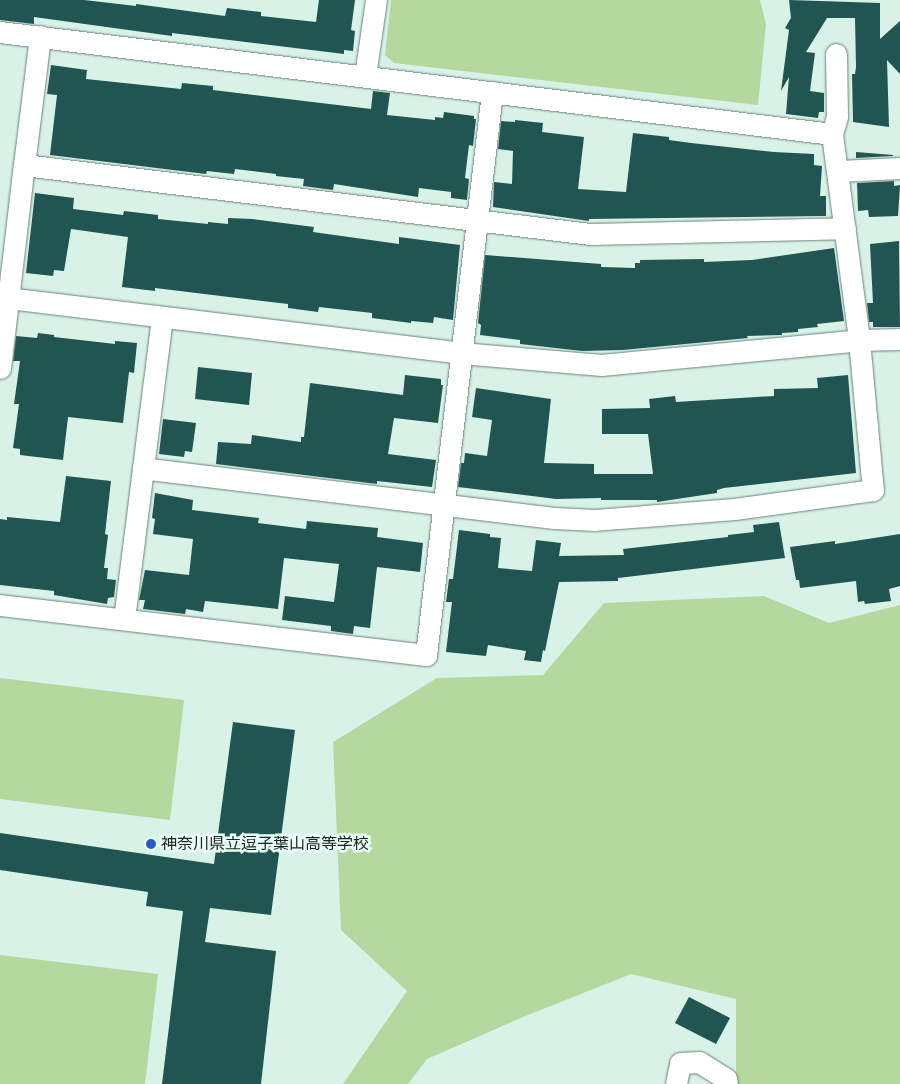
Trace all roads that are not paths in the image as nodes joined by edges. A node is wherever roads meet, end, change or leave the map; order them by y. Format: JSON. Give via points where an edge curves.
{"nodes":[{"id":1,"x":376,"y":0,"type":"edge"},
{"id":2,"x":0,"y":32,"type":"edge"},
{"id":3,"x":40,"y":36,"type":"junction"},
{"id":4,"x":836,"y":54,"type":"dead end"},
{"id":5,"x":365,"y":76,"type":"junction"},
{"id":6,"x":492,"y":92,"type":"junction"},
{"id":7,"x":832,"y":134,"type":"junction"},
{"id":8,"x":24,"y":165,"type":"junction"},
{"id":9,"x":900,"y":168,"type":"edge"},
{"id":10,"x":838,"y":171,"type":"junction"},
{"id":11,"x":477,"y":220,"type":"junction"},
{"id":12,"x":845,"y":228,"type":"junction"},
{"id":13,"x":4,"y":298,"type":"edge"},
{"id":14,"x":162,"y":317,"type":"junction"},
{"id":15,"x":900,"y":339,"type":"edge"},
{"id":16,"x":859,"y":340,"type":"junction"},
{"id":17,"x":461,"y":353,"type":"junction"},
{"id":18,"x":0,"y":368,"type":"edge"},
{"id":19,"x":143,"y":468,"type":"junction"},
{"id":20,"x":444,"y":505,"type":"junction"},
{"id":21,"x":0,"y":605,"type":"edge"},
{"id":22,"x":124,"y":619,"type":"junction"},
{"id":23,"x":676,"y":1084,"type":"edge"},
{"id":24,"x":727,"y":1084,"type":"edge"}],
"edges":[{"from":1,"to":5,"type":"street"},
{"from":2,"to":3,"type":"street"},
{"from":3,"to":5,"type":"street"},
{"from":3,"to":8,"type":"street"},
{"from":4,"to":7,"type":"street","via":[[837,117]]},
{"from":5,"to":6,"type":"street"},
{"from":6,"to":7,"type":"street"},
{"from":6,"to":11,"type":"street"},
{"from":7,"to":10,"type":"street"},
{"from":8,"to":11,"type":"street"},
{"from":8,"to":13,"type":"street"},
{"from":9,"to":10,"type":"street"},
{"from":10,"to":12,"type":"street"},
{"from":11,"to":12,"type":"street","via":[[610,234]]},
{"from":11,"to":17,"type":"street"},
{"from":12,"to":16,"type":"street"},
{"from":13,"to":14,"type":"street"},
{"from":13,"to":18,"type":"street"},
{"from":14,"to":17,"type":"street"},
{"from":14,"to":19,"type":"street"},
{"from":15,"to":16,"type":"street"},
{"from":16,"to":17,"type":"street","via":[[601,366]]},
{"from":16,"to":20,"type":"street","via":[[873,490],[734,509],[595,520]]},
{"from":17,"to":20,"type":"street"},
{"from":19,"to":20,"type":"street"},
{"from":19,"to":22,"type":"street"},
{"from":20,"to":22,"type":"street","via":[[426,655]]},
{"from":21,"to":22,"type":"street"},
{"from":23,"to":24,"type":"street","via":[[680,1063],[699,1062],[726,1079]]}]}
